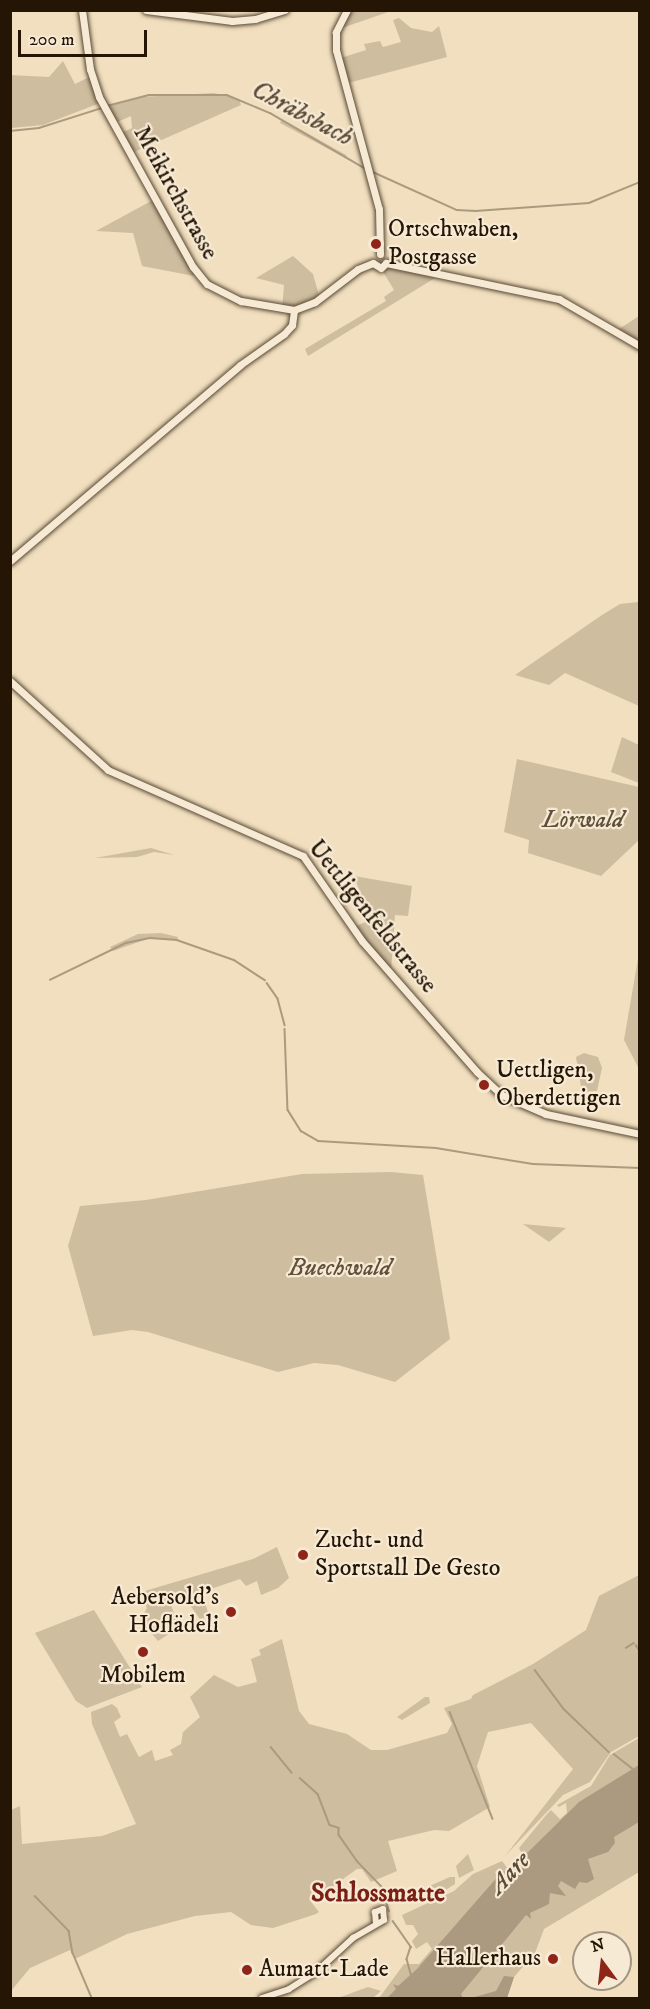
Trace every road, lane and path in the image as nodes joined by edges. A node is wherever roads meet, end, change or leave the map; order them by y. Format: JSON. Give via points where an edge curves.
{"nodes":[{"id":1,"x":82,"y":10,"type":"edge"},
{"id":2,"x":146,"y":10,"type":"edge"},
{"id":3,"x":285,"y":10,"type":"edge"},
{"id":4,"x":347,"y":10,"type":"edge"},
{"id":5,"x":380,"y":254,"type":"junction"},
{"id":6,"x":373,"y":263,"type":"junction"},
{"id":7,"x":387,"y":263,"type":"junction"},
{"id":8,"x":294,"y":310,"type":"junction"},
{"id":9,"x":639,"y":346,"type":"edge"},
{"id":10,"x":10,"y":561,"type":"edge"},
{"id":11,"x":10,"y":681,"type":"edge"},
{"id":12,"x":639,"y":1134,"type":"edge"},
{"id":13,"x":376,"y":1923,"type":"dead end"},
{"id":14,"x":262,"y":1998,"type":"edge"}],
"edges":[{"from":1,"to":8,"type":"main road","name":"Meikirchstrasse","via":[[90,69],[104,106],[203,281],[230,297]]},
{"from":2,"to":3,"type":"main road","via":[[232,21]]},
{"from":4,"to":5,"type":"main road","via":[[336,32],[336,50],[379,209]]},
{"from":5,"to":6,"type":"main road"},
{"from":5,"to":7,"type":"main road"},
{"from":6,"to":7,"type":"main road","via":[[381,268]]},
{"from":6,"to":8,"type":"main road","via":[[358,269],[315,302]]},
{"from":7,"to":9,"type":"main road","via":[[559,299]]},
{"from":8,"to":10,"type":"main road","via":[[288,330],[170,424]]},
{"from":11,"to":12,"type":"main road","name":"Uettligenfeldstrasse","via":[[108,770],[303,856],[362,941],[477,1072],[502,1095],[546,1114]]},
{"from":13,"to":14,"type":"street","via":[[311,1976]]}]}
